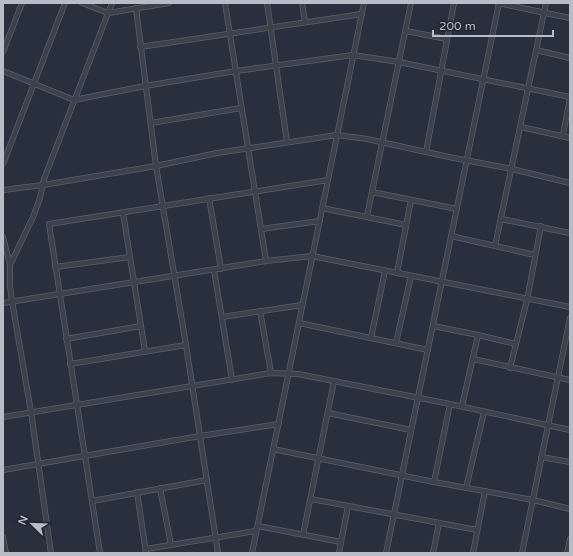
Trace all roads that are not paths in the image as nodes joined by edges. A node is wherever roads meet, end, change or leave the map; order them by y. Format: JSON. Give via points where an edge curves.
{"nodes":[{"id":1,"x":22,"y":3,"type":"edge"},
{"id":2,"x":65,"y":3,"type":"edge"},
{"id":3,"x":82,"y":3,"type":"edge"},
{"id":4,"x":112,"y":3,"type":"edge"},
{"id":5,"x":169,"y":3,"type":"edge"},
{"id":6,"x":225,"y":3,"type":"edge"},
{"id":7,"x":267,"y":3,"type":"edge"},
{"id":8,"x":302,"y":3,"type":"edge"},
{"id":9,"x":364,"y":3,"type":"edge"},
{"id":10,"x":412,"y":3,"type":"edge"},
{"id":11,"x":454,"y":3,"type":"edge"},
{"id":12,"x":498,"y":3,"type":"edge"},
{"id":13,"x":546,"y":3,"type":"edge"},
{"id":14,"x":136,"y":8,"type":"junction"},
{"id":15,"x":108,"y":13,"type":"junction"},
{"id":16,"x":544,"y":13,"type":"junction"},
{"id":17,"x":362,"y":14,"type":"junction"},
{"id":18,"x":570,"y":18,"type":"edge"},
{"id":19,"x":305,"y":22,"type":"junction"},
{"id":20,"x":271,"y":28,"type":"junction"},
{"id":21,"x":406,"y":31,"type":"junction"},
{"id":22,"x":230,"y":34,"type":"junction"},
{"id":23,"x":447,"y":39,"type":"junction"},
{"id":24,"x":140,"y":47,"type":"junction"},
{"id":25,"x":536,"y":50,"type":"junction"},
{"id":26,"x":3,"y":52,"type":"edge"},
{"id":27,"x":353,"y":55,"type":"junction"},
{"id":28,"x":570,"y":58,"type":"edge"},
{"id":29,"x":399,"y":62,"type":"junction"},
{"id":30,"x":276,"y":66,"type":"junction"},
{"id":31,"x":441,"y":70,"type":"junction"},
{"id":32,"x":3,"y":71,"type":"edge"},
{"id":33,"x":236,"y":71,"type":"junction"},
{"id":34,"x":483,"y":80,"type":"junction"},
{"id":35,"x":34,"y":84,"type":"junction"},
{"id":36,"x":145,"y":86,"type":"junction"},
{"id":37,"x":528,"y":88,"type":"junction"},
{"id":38,"x":570,"y":98,"type":"edge"},
{"id":39,"x":74,"y":100,"type":"junction"},
{"id":40,"x":241,"y":108,"type":"junction"},
{"id":41,"x":151,"y":123,"type":"junction"},
{"id":42,"x":521,"y":128,"type":"junction"},
{"id":43,"x":337,"y":135,"type":"junction"},
{"id":44,"x":563,"y":136,"type":"junction"},
{"id":45,"x":570,"y":138,"type":"edge"},
{"id":46,"x":287,"y":142,"type":"junction"},
{"id":47,"x":382,"y":143,"type":"junction"},
{"id":48,"x":247,"y":149,"type":"junction"},
{"id":49,"x":426,"y":152,"type":"junction"},
{"id":50,"x":467,"y":161,"type":"junction"},
{"id":51,"x":3,"y":164,"type":"edge"},
{"id":52,"x":156,"y":166,"type":"junction"},
{"id":53,"x":512,"y":170,"type":"junction"},
{"id":54,"x":328,"y":180,"type":"junction"},
{"id":55,"x":570,"y":183,"type":"edge"},
{"id":56,"x":42,"y":185,"type":"junction"},
{"id":57,"x":3,"y":190,"type":"edge"},
{"id":58,"x":255,"y":191,"type":"junction"},
{"id":59,"x":372,"y":192,"type":"junction"},
{"id":60,"x":209,"y":198,"type":"junction"},
{"id":61,"x":411,"y":200,"type":"junction"},
{"id":62,"x":162,"y":206,"type":"junction"},
{"id":63,"x":322,"y":208,"type":"junction"},
{"id":64,"x":457,"y":209,"type":"junction"},
{"id":65,"x":123,"y":213,"type":"junction"},
{"id":66,"x":367,"y":216,"type":"junction"},
{"id":67,"x":501,"y":219,"type":"junction"},
{"id":68,"x":320,"y":222,"type":"junction"},
{"id":69,"x":406,"y":225,"type":"junction"},
{"id":70,"x":541,"y":226,"type":"junction"},
{"id":71,"x":261,"y":229,"type":"junction"},
{"id":72,"x":570,"y":233,"type":"edge"},
{"id":73,"x":451,"y":236,"type":"junction"},
{"id":74,"x":3,"y":237,"type":"edge"},
{"id":75,"x":495,"y":246,"type":"junction"},
{"id":76,"x":535,"y":255,"type":"junction"},
{"id":77,"x":312,"y":256,"type":"junction"},
{"id":78,"x":130,"y":257,"type":"junction"},
{"id":79,"x":266,"y":262,"type":"junction"},
{"id":80,"x":10,"y":264,"type":"junction"},
{"id":81,"x":55,"y":267,"type":"junction"},
{"id":82,"x":222,"y":269,"type":"junction"},
{"id":83,"x":214,"y":270,"type":"junction"},
{"id":84,"x":386,"y":271,"type":"junction"},
{"id":85,"x":396,"y":273,"type":"junction"},
{"id":86,"x":411,"y":276,"type":"junction"},
{"id":87,"x":174,"y":277,"type":"junction"},
{"id":88,"x":442,"y":282,"type":"junction"},
{"id":89,"x":134,"y":283,"type":"junction"},
{"id":90,"x":59,"y":294,"type":"junction"},
{"id":91,"x":527,"y":300,"type":"junction"},
{"id":92,"x":12,"y":301,"type":"junction"},
{"id":93,"x":3,"y":303,"type":"edge"},
{"id":94,"x":302,"y":304,"type":"junction"},
{"id":95,"x":570,"y":307,"type":"edge"},
{"id":96,"x":260,"y":311,"type":"junction"},
{"id":97,"x":222,"y":317,"type":"junction"},
{"id":98,"x":570,"y":318,"type":"edge"},
{"id":99,"x":299,"y":323,"type":"junction"},
{"id":100,"x":140,"y":326,"type":"junction"},
{"id":101,"x":433,"y":326,"type":"junction"},
{"id":102,"x":478,"y":334,"type":"junction"},
{"id":103,"x":371,"y":338,"type":"junction"},
{"id":104,"x":66,"y":339,"type":"junction"},
{"id":105,"x":396,"y":343,"type":"junction"},
{"id":106,"x":516,"y":344,"type":"junction"},
{"id":107,"x":186,"y":345,"type":"junction"},
{"id":108,"x":428,"y":350,"type":"junction"},
{"id":109,"x":145,"y":352,"type":"junction"},
{"id":110,"x":473,"y":359,"type":"junction"},
{"id":111,"x":70,"y":364,"type":"junction"},
{"id":112,"x":510,"y":368,"type":"junction"},
{"id":113,"x":271,"y":373,"type":"junction"},
{"id":114,"x":288,"y":373,"type":"junction"},
{"id":115,"x":558,"y":378,"type":"junction"},
{"id":116,"x":232,"y":380,"type":"junction"},
{"id":117,"x":570,"y":380,"type":"edge"},
{"id":118,"x":334,"y":381,"type":"junction"},
{"id":119,"x":192,"y":386,"type":"junction"},
{"id":120,"x":418,"y":397,"type":"junction"},
{"id":121,"x":450,"y":404,"type":"junction"},
{"id":122,"x":77,"y":405,"type":"junction"},
{"id":123,"x":462,"y":406,"type":"junction"},
{"id":124,"x":31,"y":412,"type":"junction"},
{"id":125,"x":484,"y":412,"type":"junction"},
{"id":126,"x":328,"y":413,"type":"junction"},
{"id":127,"x":3,"y":417,"type":"edge"},
{"id":128,"x":278,"y":424,"type":"junction"},
{"id":129,"x":548,"y":425,"type":"junction"},
{"id":130,"x":411,"y":430,"type":"junction"},
{"id":131,"x":570,"y":430,"type":"edge"},
{"id":132,"x":200,"y":436,"type":"junction"},
{"id":133,"x":273,"y":449,"type":"junction"},
{"id":134,"x":85,"y":456,"type":"junction"},
{"id":135,"x":541,"y":457,"type":"junction"},
{"id":136,"x":319,"y":459,"type":"junction"},
{"id":137,"x":570,"y":462,"type":"edge"},
{"id":138,"x":38,"y":463,"type":"junction"},
{"id":139,"x":3,"y":470,"type":"edge"},
{"id":140,"x":402,"y":476,"type":"junction"},
{"id":141,"x":206,"y":480,"type":"junction"},
{"id":142,"x":434,"y":482,"type":"junction"},
{"id":143,"x":160,"y":488,"type":"junction"},
{"id":144,"x":466,"y":488,"type":"junction"},
{"id":145,"x":485,"y":491,"type":"junction"},
{"id":146,"x":137,"y":492,"type":"junction"},
{"id":147,"x":310,"y":499,"type":"junction"},
{"id":148,"x":533,"y":500,"type":"junction"},
{"id":149,"x":92,"y":501,"type":"junction"},
{"id":150,"x":348,"y":506,"type":"junction"},
{"id":151,"x":570,"y":509,"type":"edge"},
{"id":152,"x":394,"y":515,"type":"junction"},
{"id":153,"x":439,"y":523,"type":"junction"},
{"id":154,"x":258,"y":526,"type":"junction"},
{"id":155,"x":477,"y":530,"type":"junction"},
{"id":156,"x":256,"y":531,"type":"junction"},
{"id":157,"x":303,"y":535,"type":"junction"},
{"id":158,"x":3,"y":537,"type":"edge"},
{"id":159,"x":215,"y":537,"type":"junction"},
{"id":160,"x":570,"y":539,"type":"edge"},
{"id":161,"x":341,"y":542,"type":"junction"},
{"id":162,"x":171,"y":544,"type":"junction"},
{"id":163,"x":146,"y":551,"type":"edge"},
{"id":164,"x":568,"y":552,"type":"edge"},
{"id":165,"x":6,"y":553,"type":"edge"},
{"id":166,"x":51,"y":553,"type":"edge"},
{"id":167,"x":100,"y":553,"type":"edge"},
{"id":168,"x":218,"y":553,"type":"edge"},
{"id":169,"x":252,"y":553,"type":"edge"},
{"id":170,"x":339,"y":553,"type":"edge"},
{"id":171,"x":386,"y":553,"type":"edge"},
{"id":172,"x":433,"y":553,"type":"edge"},
{"id":173,"x":472,"y":553,"type":"edge"},
{"id":174,"x":522,"y":553,"type":"edge"}],
"edges":[{"from":1,"to":26,"type":"street"},
{"from":2,"to":35,"type":"street"},
{"from":3,"to":15,"type":"street"},
{"from":4,"to":15,"type":"street"},
{"from":5,"to":14,"type":"street"},
{"from":6,"to":22,"type":"street"},
{"from":7,"to":20,"type":"street"},
{"from":8,"to":19,"type":"street"},
{"from":9,"to":17,"type":"street"},
{"from":10,"to":21,"type":"street"},
{"from":11,"to":23,"type":"street"},
{"from":12,"to":16,"type":"street"},
{"from":12,"to":34,"type":"street"},
{"from":13,"to":16,"type":"street"},
{"from":14,"to":15,"type":"street"},
{"from":14,"to":24,"type":"street"},
{"from":15,"to":39,"type":"street"},
{"from":16,"to":18,"type":"street"},
{"from":16,"to":25,"type":"street"},
{"from":17,"to":19,"type":"street"},
{"from":17,"to":27,"type":"street"},
{"from":19,"to":20,"type":"street"},
{"from":20,"to":22,"type":"street"},
{"from":20,"to":30,"type":"street"},
{"from":21,"to":23,"type":"street"},
{"from":21,"to":29,"type":"street"},
{"from":22,"to":24,"type":"street"},
{"from":22,"to":33,"type":"street"},
{"from":23,"to":31,"type":"street"},
{"from":24,"to":36,"type":"street"},
{"from":25,"to":28,"type":"street"},
{"from":25,"to":37,"type":"street"},
{"from":27,"to":29,"type":"street"},
{"from":27,"to":30,"type":"street"},
{"from":27,"to":43,"type":"street"},
{"from":29,"to":31,"type":"street"},
{"from":29,"to":47,"type":"street"},
{"from":30,"to":33,"type":"street"},
{"from":30,"to":46,"type":"street"},
{"from":31,"to":34,"type":"street"},
{"from":31,"to":49,"type":"street"},
{"from":32,"to":35,"type":"street"},
{"from":33,"to":36,"type":"street"},
{"from":33,"to":40,"type":"street"},
{"from":34,"to":37,"type":"street"},
{"from":34,"to":50,"type":"street"},
{"from":35,"to":39,"type":"street"},
{"from":35,"to":51,"type":"street"},
{"from":36,"to":39,"type":"street"},
{"from":36,"to":41,"type":"street"},
{"from":37,"to":38,"type":"street"},
{"from":37,"to":42,"type":"street"},
{"from":38,"to":44,"type":"street"},
{"from":39,"to":56,"type":"street"},
{"from":40,"to":41,"type":"street"},
{"from":40,"to":48,"type":"street"},
{"from":41,"to":52,"type":"street"},
{"from":42,"to":44,"type":"street"},
{"from":42,"to":53,"type":"street"},
{"from":43,"to":46,"type":"street"},
{"from":43,"to":47,"type":"street"},
{"from":43,"to":54,"type":"street"},
{"from":44,"to":45,"type":"street"},
{"from":46,"to":48,"type":"street"},
{"from":47,"to":49,"type":"street"},
{"from":47,"to":59,"type":"street"},
{"from":48,"to":52,"type":"street"},
{"from":48,"to":58,"type":"street"},
{"from":49,"to":50,"type":"street"},
{"from":50,"to":53,"type":"street"},
{"from":50,"to":64,"type":"street"},
{"from":52,"to":56,"type":"street"},
{"from":52,"to":62,"type":"street"},
{"from":53,"to":55,"type":"street"},
{"from":53,"to":67,"type":"street"},
{"from":54,"to":58,"type":"street"},
{"from":54,"to":63,"type":"street"},
{"from":56,"to":57,"type":"street"},
{"from":56,"to":80,"type":"street","via":[[33,217]]},
{"from":58,"to":60,"type":"street"},
{"from":58,"to":71,"type":"street"},
{"from":59,"to":61,"type":"street"},
{"from":59,"to":66,"type":"street"},
{"from":60,"to":62,"type":"street"},
{"from":60,"to":82,"type":"street"},
{"from":61,"to":64,"type":"street"},
{"from":61,"to":69,"type":"street"},
{"from":62,"to":65,"type":"street"},
{"from":62,"to":87,"type":"street"},
{"from":63,"to":66,"type":"street"},
{"from":63,"to":68,"type":"street"},
{"from":64,"to":73,"type":"street"},
{"from":65,"to":78,"type":"street"},
{"from":65,"to":81,"type":"street","via":[[49,224]]},
{"from":66,"to":69,"type":"street"},
{"from":67,"to":70,"type":"street"},
{"from":67,"to":75,"type":"street"},
{"from":68,"to":71,"type":"street"},
{"from":68,"to":77,"type":"street"},
{"from":69,"to":85,"type":"street"},
{"from":70,"to":72,"type":"street"},
{"from":70,"to":76,"type":"street"},
{"from":71,"to":79,"type":"street"},
{"from":73,"to":75,"type":"street"},
{"from":73,"to":88,"type":"street"},
{"from":74,"to":80,"type":"street"},
{"from":75,"to":76,"type":"street"},
{"from":76,"to":91,"type":"street"},
{"from":77,"to":79,"type":"street"},
{"from":77,"to":84,"type":"street"},
{"from":77,"to":94,"type":"street"},
{"from":78,"to":81,"type":"street"},
{"from":78,"to":89,"type":"street"},
{"from":79,"to":82,"type":"street"},
{"from":80,"to":92,"type":"street"},
{"from":81,"to":90,"type":"street"},
{"from":82,"to":83,"type":"street"},
{"from":83,"to":87,"type":"street"},
{"from":83,"to":97,"type":"street"},
{"from":84,"to":85,"type":"street"},
{"from":84,"to":103,"type":"street"},
{"from":85,"to":86,"type":"street"},
{"from":86,"to":88,"type":"street"},
{"from":86,"to":105,"type":"street"},
{"from":87,"to":89,"type":"street"},
{"from":87,"to":107,"type":"street"},
{"from":88,"to":91,"type":"street"},
{"from":88,"to":101,"type":"street"},
{"from":89,"to":90,"type":"street"},
{"from":89,"to":100,"type":"street"},
{"from":90,"to":92,"type":"street"},
{"from":90,"to":104,"type":"street"},
{"from":91,"to":95,"type":"street"},
{"from":91,"to":106,"type":"street"},
{"from":92,"to":93,"type":"street"},
{"from":92,"to":124,"type":"street"},
{"from":94,"to":96,"type":"street"},
{"from":94,"to":99,"type":"street"},
{"from":96,"to":97,"type":"street"},
{"from":96,"to":113,"type":"street"},
{"from":97,"to":116,"type":"street"},
{"from":98,"to":115,"type":"street"},
{"from":99,"to":103,"type":"street"},
{"from":99,"to":114,"type":"street"},
{"from":100,"to":104,"type":"street"},
{"from":100,"to":109,"type":"street"},
{"from":101,"to":102,"type":"street"},
{"from":101,"to":108,"type":"street"},
{"from":102,"to":106,"type":"street"},
{"from":102,"to":110,"type":"street"},
{"from":103,"to":105,"type":"street"},
{"from":104,"to":111,"type":"street"},
{"from":105,"to":108,"type":"street"},
{"from":106,"to":112,"type":"street"},
{"from":107,"to":109,"type":"street"},
{"from":107,"to":119,"type":"street"},
{"from":108,"to":120,"type":"street"},
{"from":109,"to":111,"type":"street"},
{"from":110,"to":112,"type":"street"},
{"from":110,"to":123,"type":"street"},
{"from":111,"to":122,"type":"street"},
{"from":112,"to":115,"type":"street"},
{"from":113,"to":114,"type":"street"},
{"from":113,"to":116,"type":"street"},
{"from":114,"to":118,"type":"street"},
{"from":114,"to":128,"type":"street"},
{"from":115,"to":117,"type":"street"},
{"from":115,"to":129,"type":"street"},
{"from":116,"to":119,"type":"street"},
{"from":118,"to":120,"type":"street"},
{"from":118,"to":126,"type":"street"},
{"from":119,"to":122,"type":"street"},
{"from":119,"to":132,"type":"street"},
{"from":120,"to":121,"type":"street"},
{"from":120,"to":130,"type":"street"},
{"from":121,"to":123,"type":"street"},
{"from":121,"to":142,"type":"street"},
{"from":122,"to":124,"type":"street"},
{"from":122,"to":134,"type":"street"},
{"from":123,"to":125,"type":"street"},
{"from":124,"to":127,"type":"street"},
{"from":124,"to":138,"type":"street"},
{"from":125,"to":129,"type":"street"},
{"from":125,"to":144,"type":"street"},
{"from":126,"to":130,"type":"street"},
{"from":126,"to":136,"type":"street"},
{"from":128,"to":132,"type":"street"},
{"from":128,"to":133,"type":"street"},
{"from":129,"to":131,"type":"street"},
{"from":129,"to":135,"type":"street"},
{"from":130,"to":140,"type":"street"},
{"from":132,"to":134,"type":"street"},
{"from":132,"to":141,"type":"street"},
{"from":133,"to":136,"type":"street"},
{"from":133,"to":154,"type":"street"},
{"from":134,"to":138,"type":"street"},
{"from":134,"to":149,"type":"street"},
{"from":135,"to":137,"type":"street"},
{"from":135,"to":148,"type":"street"},
{"from":136,"to":140,"type":"street"},
{"from":136,"to":147,"type":"street"},
{"from":138,"to":139,"type":"street"},
{"from":138,"to":166,"type":"street"},
{"from":140,"to":142,"type":"street"},
{"from":140,"to":152,"type":"street"},
{"from":141,"to":143,"type":"street"},
{"from":141,"to":159,"type":"street"},
{"from":142,"to":144,"type":"street"},
{"from":143,"to":146,"type":"street"},
{"from":143,"to":162,"type":"street"},
{"from":144,"to":145,"type":"street"},
{"from":145,"to":148,"type":"street"},
{"from":145,"to":155,"type":"street"},
{"from":146,"to":149,"type":"street"},
{"from":146,"to":163,"type":"street"},
{"from":147,"to":150,"type":"street"},
{"from":147,"to":157,"type":"street"},
{"from":148,"to":151,"type":"street"},
{"from":148,"to":174,"type":"street"},
{"from":149,"to":167,"type":"street"},
{"from":150,"to":152,"type":"street"},
{"from":150,"to":161,"type":"street"},
{"from":152,"to":153,"type":"street"},
{"from":152,"to":171,"type":"street"},
{"from":153,"to":155,"type":"street"},
{"from":153,"to":172,"type":"street"},
{"from":154,"to":156,"type":"street"},
{"from":154,"to":157,"type":"street"},
{"from":155,"to":173,"type":"street"},
{"from":156,"to":159,"type":"street"},
{"from":156,"to":169,"type":"street"},
{"from":157,"to":161,"type":"street"},
{"from":158,"to":165,"type":"street"},
{"from":159,"to":162,"type":"street"},
{"from":159,"to":168,"type":"street"},
{"from":160,"to":164,"type":"street"},
{"from":161,"to":170,"type":"street"},
{"from":162,"to":163,"type":"street"}]}
